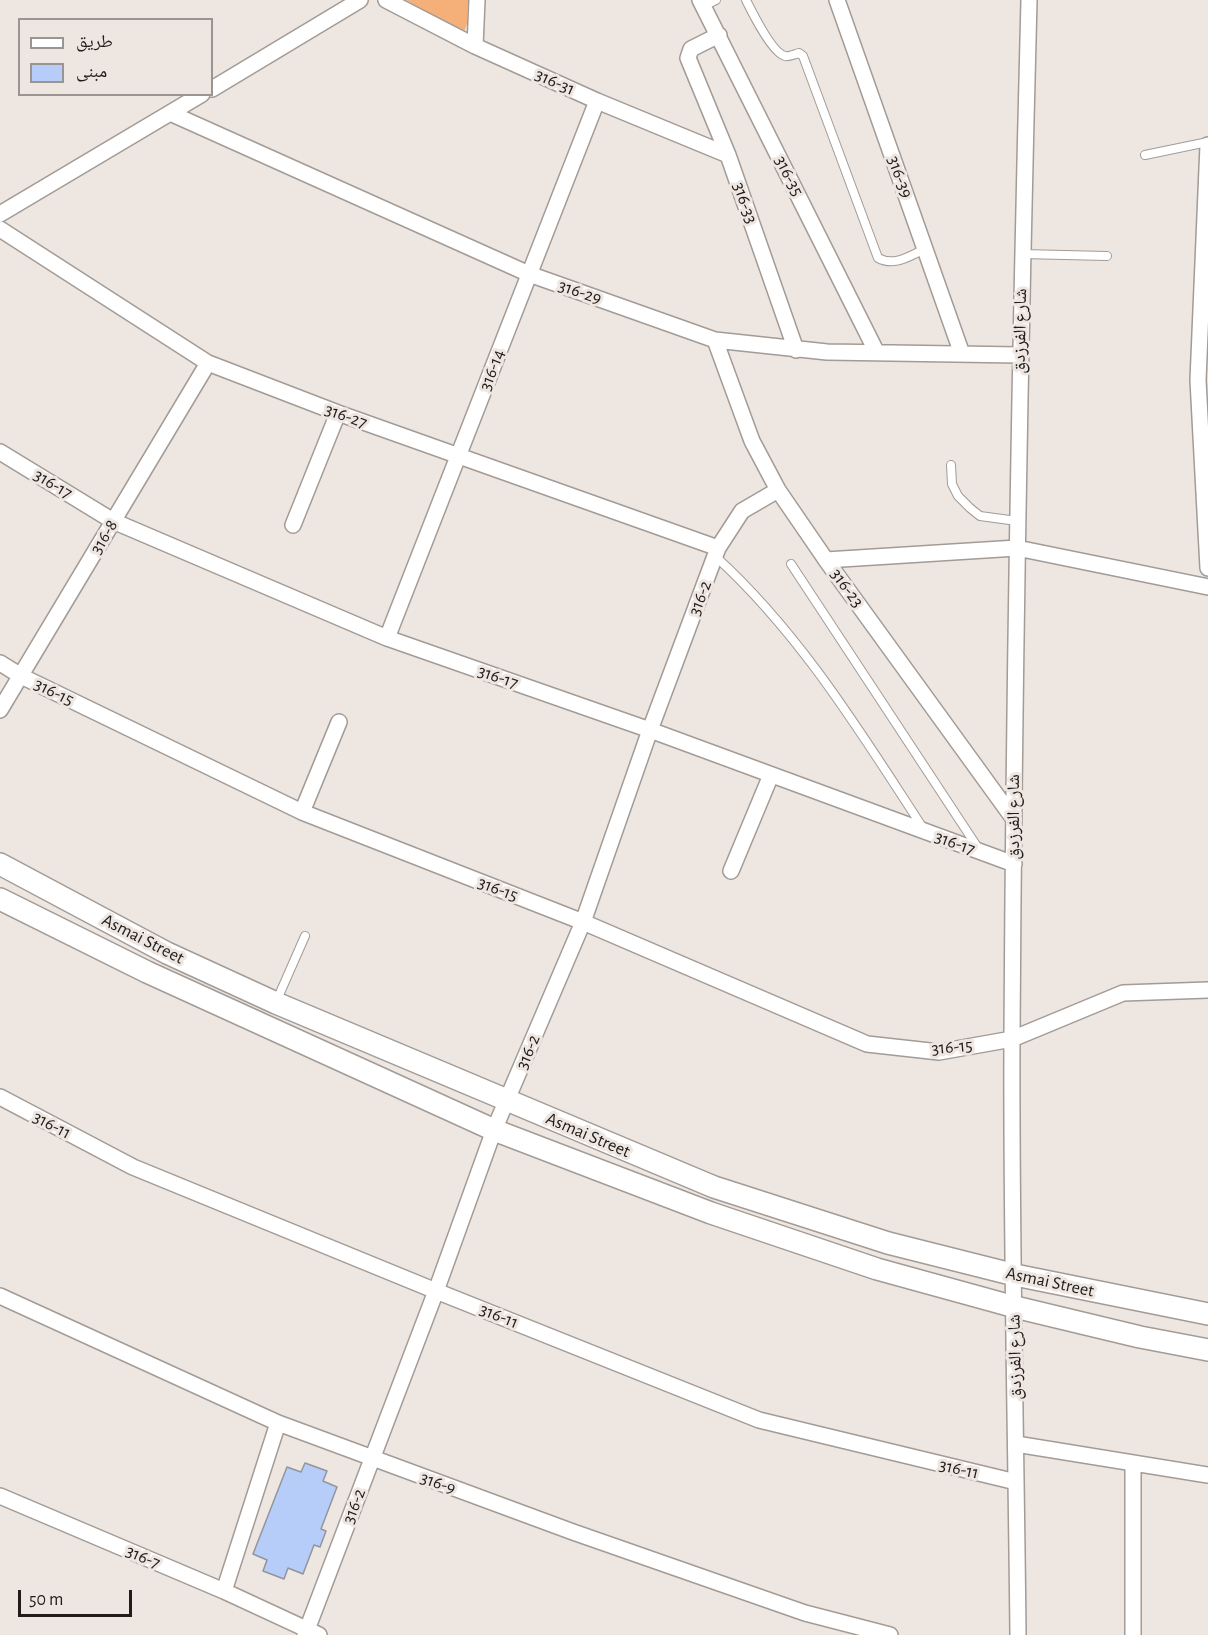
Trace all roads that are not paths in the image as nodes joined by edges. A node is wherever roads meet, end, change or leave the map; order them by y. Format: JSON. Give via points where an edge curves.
{"nodes":[{"id":1,"x":360,"y":0,"type":"edge"},
{"id":2,"x":386,"y":0,"type":"edge"},
{"id":3,"x":477,"y":0,"type":"edge"},
{"id":4,"x":746,"y":0,"type":"edge"},
{"id":5,"x":837,"y":0,"type":"edge"},
{"id":6,"x":1029,"y":0,"type":"edge"},
{"id":7,"x":707,"y":2,"type":"edge"},
{"id":8,"x":719,"y":35,"type":"junction"},
{"id":9,"x":475,"y":46,"type":"junction"},
{"id":10,"x":213,"y":88,"type":"edge"},
{"id":11,"x":199,"y":96,"type":"edge"},
{"id":12,"x":597,"y":101,"type":"junction"},
{"id":13,"x":170,"y":113,"type":"junction"},
{"id":14,"x":1208,"y":144,"type":"edge"},
{"id":15,"x":728,"y":155,"type":"junction"},
{"id":16,"x":1145,"y":155,"type":"dead end"},
{"id":17,"x":1208,"y":162,"type":"edge"},
{"id":18,"x":0,"y":214,"type":"edge"},
{"id":19,"x":0,"y":229,"type":"edge"},
{"id":20,"x":925,"y":249,"type":"junction"},
{"id":21,"x":1022,"y":254,"type":"junction"},
{"id":22,"x":1107,"y":256,"type":"dead end"},
{"id":23,"x":530,"y":274,"type":"junction"},
{"id":24,"x":715,"y":340,"type":"junction"},
{"id":25,"x":796,"y":350,"type":"junction"},
{"id":26,"x":877,"y":353,"type":"junction"},
{"id":27,"x":962,"y":354,"type":"junction"},
{"id":28,"x":1019,"y":355,"type":"junction"},
{"id":29,"x":208,"y":363,"type":"junction"},
{"id":30,"x":338,"y":413,"type":"junction"},
{"id":31,"x":0,"y":452,"type":"edge"},
{"id":32,"x":458,"y":456,"type":"junction"},
{"id":33,"x":951,"y":465,"type":"dead end"},
{"id":34,"x":778,"y":490,"type":"junction"},
{"id":35,"x":114,"y":521,"type":"junction"},
{"id":36,"x":1017,"y":521,"type":"junction"},
{"id":37,"x":293,"y":525,"type":"dead end"},
{"id":38,"x":1017,"y":548,"type":"junction"},
{"id":39,"x":717,"y":552,"type":"junction"},
{"id":40,"x":826,"y":560,"type":"junction"},
{"id":41,"x":791,"y":564,"type":"dead end"},
{"id":42,"x":1208,"y":568,"type":"edge"},
{"id":43,"x":1208,"y":587,"type":"edge"},
{"id":44,"x":387,"y":638,"type":"junction"},
{"id":45,"x":0,"y":663,"type":"edge"},
{"id":46,"x":21,"y":676,"type":"junction"},
{"id":47,"x":0,"y":710,"type":"edge"},
{"id":48,"x":339,"y":722,"type":"dead end"},
{"id":49,"x":650,"y":730,"type":"junction"},
{"id":50,"x":771,"y":775,"type":"junction"},
{"id":51,"x":302,"y":812,"type":"junction"},
{"id":52,"x":1013,"y":818,"type":"junction"},
{"id":53,"x":925,"y":832,"type":"junction"},
{"id":54,"x":981,"y":852,"type":"junction"},
{"id":55,"x":0,"y":864,"type":"edge"},
{"id":56,"x":1014,"y":864,"type":"junction"},
{"id":57,"x":731,"y":871,"type":"dead end"},
{"id":58,"x":0,"y":898,"type":"edge"},
{"id":59,"x":583,"y":922,"type":"junction"},
{"id":60,"x":305,"y":936,"type":"dead end"},
{"id":61,"x":1208,"y":990,"type":"edge"},
{"id":62,"x":276,"y":1003,"type":"junction"},
{"id":63,"x":1012,"y":1039,"type":"junction"},
{"id":64,"x":0,"y":1097,"type":"edge"},
{"id":65,"x":507,"y":1101,"type":"junction"},
{"id":66,"x":494,"y":1130,"type":"junction"},
{"id":67,"x":1014,"y":1275,"type":"junction"},
{"id":68,"x":436,"y":1291,"type":"junction"},
{"id":69,"x":0,"y":1296,"type":"edge"},
{"id":70,"x":1015,"y":1307,"type":"junction"},
{"id":71,"x":1208,"y":1314,"type":"edge"},
{"id":72,"x":1208,"y":1350,"type":"edge"},
{"id":73,"x":278,"y":1423,"type":"junction"},
{"id":74,"x":1016,"y":1444,"type":"junction"},
{"id":75,"x":372,"y":1458,"type":"junction"},
{"id":76,"x":1133,"y":1464,"type":"junction"},
{"id":77,"x":1208,"y":1475,"type":"edge"},
{"id":78,"x":1016,"y":1482,"type":"junction"},
{"id":79,"x":0,"y":1496,"type":"edge"},
{"id":80,"x":224,"y":1592,"type":"junction"},
{"id":81,"x":310,"y":1634,"type":"edge"},
{"id":82,"x":890,"y":1635,"type":"edge"},
{"id":83,"x":1018,"y":1635,"type":"edge"},
{"id":84,"x":1133,"y":1635,"type":"edge"}],
"edges":[{"from":1,"to":10,"type":"street"},
{"from":2,"to":9,"type":"street","name":"316-31"},
{"from":3,"to":9,"type":"street"},
{"from":4,"to":20,"type":"lane","via":[[764,35],[781,55],[803,56],[878,258],[894,263]]},
{"from":5,"to":20,"type":"street","name":"316-39"},
{"from":6,"to":21,"type":"street","name":"شارع الفرزدق"},
{"from":7,"to":8,"type":"street","name":"316-35"},
{"from":8,"to":15,"type":"street","name":"316-33","via":[[691,49],[688,58]]},
{"from":8,"to":26,"type":"street","name":"316-35"},
{"from":9,"to":12,"type":"street","name":"316-31"},
{"from":11,"to":13,"type":"street"},
{"from":12,"to":15,"type":"street","name":"316-31"},
{"from":12,"to":23,"type":"street","name":"316-14"},
{"from":13,"to":18,"type":"street"},
{"from":13,"to":23,"type":"street","name":"316-29"},
{"from":14,"to":16,"type":"lane"},
{"from":14,"to":17,"type":"street"},
{"from":15,"to":25,"type":"street","name":"316-33"},
{"from":17,"to":42,"type":"street","via":[[1198,380]]},
{"from":19,"to":29,"type":"street","name":"316-27"},
{"from":20,"to":27,"type":"street","name":"316-39"},
{"from":21,"to":22,"type":"lane"},
{"from":21,"to":28,"type":"street","name":"شارع الفرزدق"},
{"from":23,"to":24,"type":"street","name":"316-29"},
{"from":23,"to":32,"type":"street","name":"316-14"},
{"from":24,"to":25,"type":"street","name":"316-29"},
{"from":24,"to":34,"type":"street","name":"316-23","via":[[752,441]]},
{"from":25,"to":26,"type":"street","name":"316-29"},
{"from":26,"to":27,"type":"street","name":"316-29"},
{"from":27,"to":28,"type":"street","name":"316-29"},
{"from":28,"to":36,"type":"street","name":"شارع الفرزدق"},
{"from":29,"to":30,"type":"street","name":"316-27"},
{"from":29,"to":35,"type":"street","name":"316-8"},
{"from":30,"to":32,"type":"street","name":"316-27"},
{"from":30,"to":37,"type":"street"},
{"from":31,"to":35,"type":"street","name":"316-17"},
{"from":32,"to":39,"type":"street","name":"316-27"},
{"from":32,"to":44,"type":"street","name":"316-14"},
{"from":33,"to":36,"type":"lane","via":[[952,484],[958,496],[980,516]]},
{"from":34,"to":39,"type":"street","name":"316-2","via":[[742,511]]},
{"from":34,"to":40,"type":"street","name":"316-23"},
{"from":35,"to":44,"type":"street","name":"316-17"},
{"from":35,"to":46,"type":"street","name":"316-8"},
{"from":36,"to":38,"type":"street","name":"شارع الفرزدق"},
{"from":38,"to":40,"type":"street"},
{"from":38,"to":43,"type":"street"},
{"from":38,"to":52,"type":"street","name":"شارع الفرزدق"},
{"from":39,"to":49,"type":"street","name":"316-2"},
{"from":39,"to":53,"type":"lane","via":[[804,653]]},
{"from":40,"to":52,"type":"street","name":"316-23"},
{"from":41,"to":54,"type":"lane"},
{"from":44,"to":49,"type":"street","name":"316-17"},
{"from":45,"to":46,"type":"street","name":"316-15"},
{"from":46,"to":47,"type":"street","name":"316-8"},
{"from":46,"to":51,"type":"street","name":"316-15"},
{"from":48,"to":51,"type":"street"},
{"from":49,"to":50,"type":"street","name":"316-17"},
{"from":49,"to":59,"type":"street","name":"316-2"},
{"from":50,"to":53,"type":"street","name":"316-17"},
{"from":50,"to":57,"type":"street"},
{"from":51,"to":59,"type":"street","name":"316-15"},
{"from":52,"to":56,"type":"street","name":"شارع الفرزدق"},
{"from":53,"to":54,"type":"street","name":"316-17"},
{"from":54,"to":56,"type":"street","name":"316-17"},
{"from":55,"to":62,"type":"street","name":"Asmai Street","via":[[167,953]]},
{"from":56,"to":63,"type":"street","name":"شارع الفرزدق"},
{"from":58,"to":66,"type":"street","name":"Asmai Street","via":[[147,972]]},
{"from":59,"to":63,"type":"street","name":"316-15","via":[[867,1044],[939,1052]]},
{"from":59,"to":65,"type":"street","name":"316-2"},
{"from":60,"to":62,"type":"lane"},
{"from":61,"to":63,"type":"street","name":"316-15","via":[[1123,993]]},
{"from":62,"to":65,"type":"street","name":"Asmai Street"},
{"from":63,"to":67,"type":"street","name":"شارع الفرزدق"},
{"from":64,"to":68,"type":"street","name":"316-11","via":[[133,1167]]},
{"from":65,"to":66,"type":"street","name":"316-2"},
{"from":65,"to":67,"type":"street","name":"Asmai Street","via":[[714,1187],[888,1243]]},
{"from":66,"to":68,"type":"street","name":"316-2"},
{"from":66,"to":70,"type":"street","name":"Asmai Street","via":[[711,1213],[877,1269]]},
{"from":67,"to":70,"type":"street","name":"شارع الفرزدق"},
{"from":67,"to":71,"type":"street","name":"Asmai Street"},
{"from":68,"to":75,"type":"street","name":"316-2"},
{"from":68,"to":78,"type":"street","name":"316-11","via":[[759,1420]]},
{"from":69,"to":73,"type":"street","name":"316-9"},
{"from":70,"to":72,"type":"street","name":"Asmai Street"},
{"from":70,"to":74,"type":"street","name":"شارع الفرزدق"},
{"from":73,"to":75,"type":"street","name":"316-9"},
{"from":73,"to":80,"type":"street"},
{"from":74,"to":76,"type":"street"},
{"from":74,"to":78,"type":"street","name":"شارع الفرزدق"},
{"from":75,"to":81,"type":"street","name":"316-2"},
{"from":75,"to":82,"type":"street","name":"316-9","via":[[805,1613]]},
{"from":76,"to":77,"type":"street"},
{"from":76,"to":84,"type":"street"},
{"from":78,"to":83,"type":"street","name":"شارع الفرزدق"},
{"from":79,"to":80,"type":"street","name":"316-7"},
{"from":80,"to":81,"type":"street","name":"316-7"}]}
